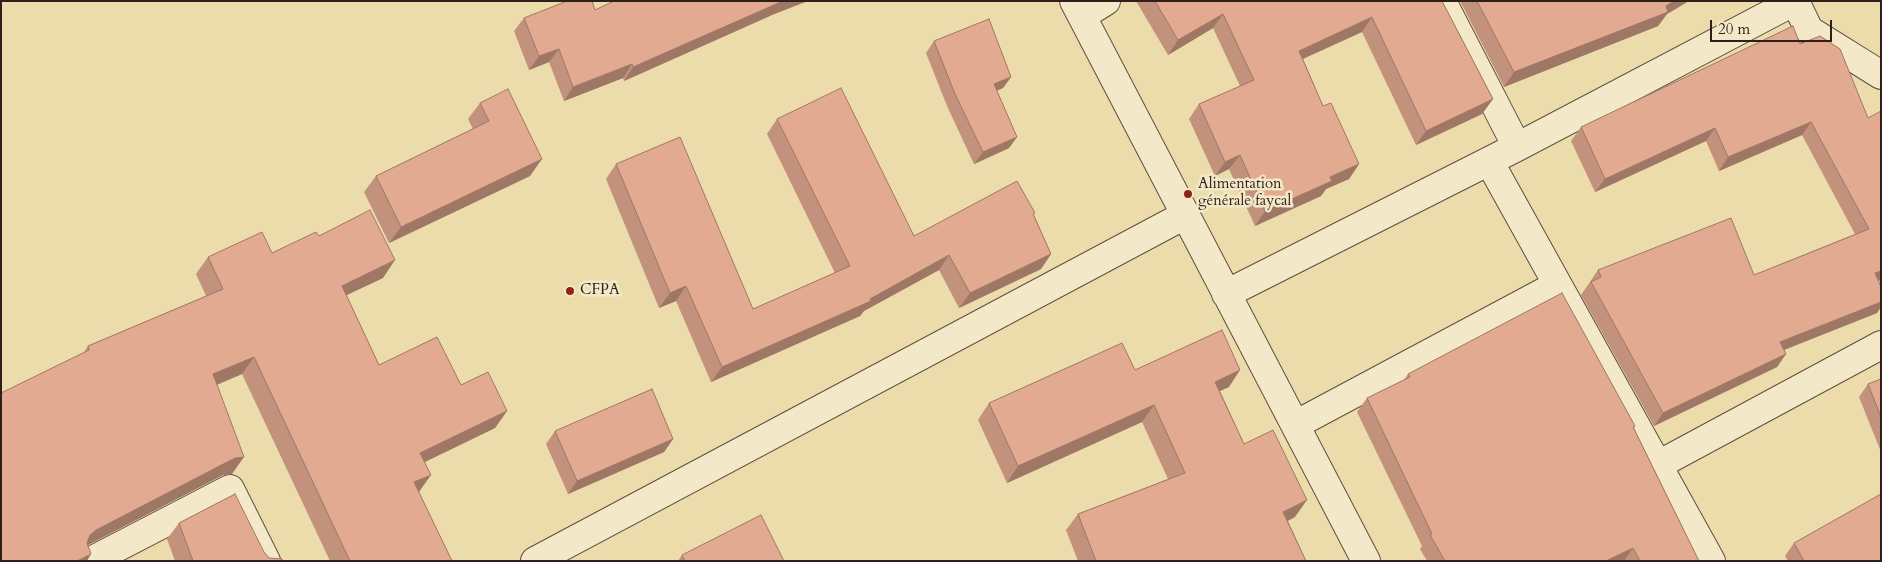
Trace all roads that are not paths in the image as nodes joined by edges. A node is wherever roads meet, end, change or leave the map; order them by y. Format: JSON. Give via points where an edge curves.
{"nodes":[{"id":1,"x":1106,"y":1,"type":"edge"},
{"id":2,"x":1442,"y":1,"type":"edge"},
{"id":3,"x":1795,"y":1,"type":"edge"},
{"id":4,"x":1078,"y":9,"type":"edge"},
{"id":5,"x":1881,"y":75,"type":"edge"},
{"id":6,"x":1517,"y":147,"type":"junction"},
{"id":7,"x":1489,"y":161,"type":"junction"},
{"id":8,"x":1185,"y":215,"type":"junction"},
{"id":9,"x":1558,"y":285,"type":"junction"},
{"id":10,"x":1226,"y":294,"type":"junction"},
{"id":11,"x":1881,"y":345,"type":"edge"},
{"id":12,"x":1295,"y":425,"type":"junction"},
{"id":13,"x":1658,"y":465,"type":"junction"},
{"id":14,"x":91,"y":561,"type":"edge"},
{"id":15,"x":266,"y":561,"type":"edge"},
{"id":16,"x":536,"y":561,"type":"edge"},
{"id":17,"x":1366,"y":561,"type":"edge"},
{"id":18,"x":1711,"y":561,"type":"edge"}],
"edges":[{"from":1,"to":4,"type":"street"},
{"from":2,"to":6,"type":"street"},
{"from":3,"to":5,"type":"street","via":[[1809,30]]},
{"from":3,"to":6,"type":"street"},
{"from":4,"to":8,"type":"street"},
{"from":6,"to":7,"type":"street"},
{"from":7,"to":9,"type":"street"},
{"from":7,"to":10,"type":"street"},
{"from":8,"to":10,"type":"street"},
{"from":8,"to":16,"type":"street"},
{"from":9,"to":12,"type":"street"},
{"from":9,"to":13,"type":"street"},
{"from":10,"to":12,"type":"street"},
{"from":11,"to":13,"type":"street"},
{"from":12,"to":17,"type":"street"},
{"from":13,"to":18,"type":"street"},
{"from":14,"to":15,"type":"street","via":[[230,489]]}]}
